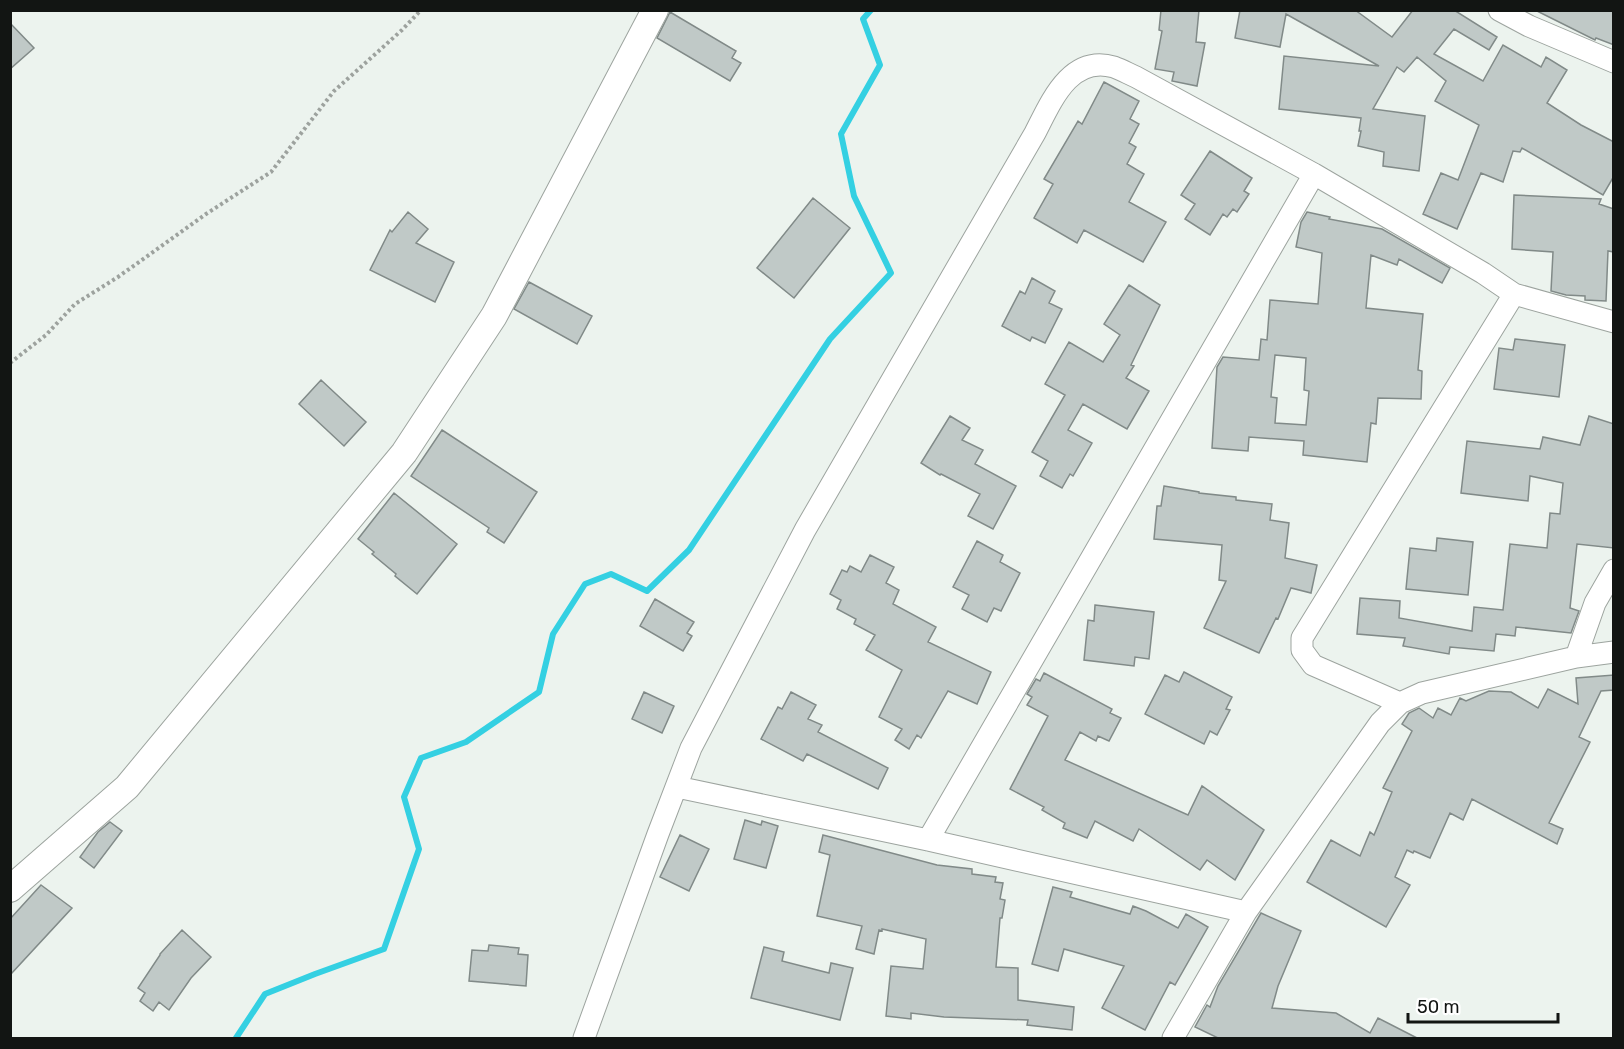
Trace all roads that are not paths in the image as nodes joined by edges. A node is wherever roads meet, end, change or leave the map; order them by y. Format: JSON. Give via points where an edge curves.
{"nodes":[{"id":1,"x":655,"y":10,"type":"edge"},
{"id":2,"x":1499,"y":10,"type":"edge"},
{"id":3,"x":1532,"y":18,"type":"edge"},
{"id":4,"x":1614,"y":63,"type":"edge"},
{"id":5,"x":1314,"y":174,"type":"junction"},
{"id":6,"x":1514,"y":294,"type":"junction"},
{"id":7,"x":1614,"y":322,"type":"edge"},
{"id":8,"x":1614,"y":570,"type":"edge"},
{"id":9,"x":1614,"y":652,"type":"edge"},
{"id":10,"x":1576,"y":657,"type":"junction"},
{"id":11,"x":1400,"y":703,"type":"junction"},
{"id":12,"x":676,"y":787,"type":"junction"},
{"id":13,"x":928,"y":840,"type":"junction"},
{"id":14,"x":10,"y":889,"type":"edge"},
{"id":15,"x":1246,"y":912,"type":"junction"},
{"id":16,"x":584,"y":1038,"type":"edge"},
{"id":17,"x":1173,"y":1038,"type":"edge"}],
"edges":[{"from":1,"to":14,"type":"street","via":[[494,316],[404,453],[127,787]]},
{"from":2,"to":3,"type":"street"},
{"from":3,"to":4,"type":"street"},
{"from":5,"to":6,"type":"street"},
{"from":5,"to":12,"type":"street","via":[[1113,67],[1093,65],[1075,72],[1056,94],[805,530],[691,748]]},
{"from":5,"to":13,"type":"street"},
{"from":6,"to":7,"type":"street"},
{"from":6,"to":11,"type":"street","via":[[1302,638],[1302,650],[1313,665]]},
{"from":8,"to":10,"type":"street","via":[[1595,603]]},
{"from":9,"to":10,"type":"street"},
{"from":10,"to":11,"type":"street","via":[[1422,693]]},
{"from":11,"to":15,"type":"street","via":[[1380,723]]},
{"from":12,"to":13,"type":"street"},
{"from":12,"to":16,"type":"street"},
{"from":13,"to":15,"type":"street"},
{"from":15,"to":17,"type":"street"}]}
